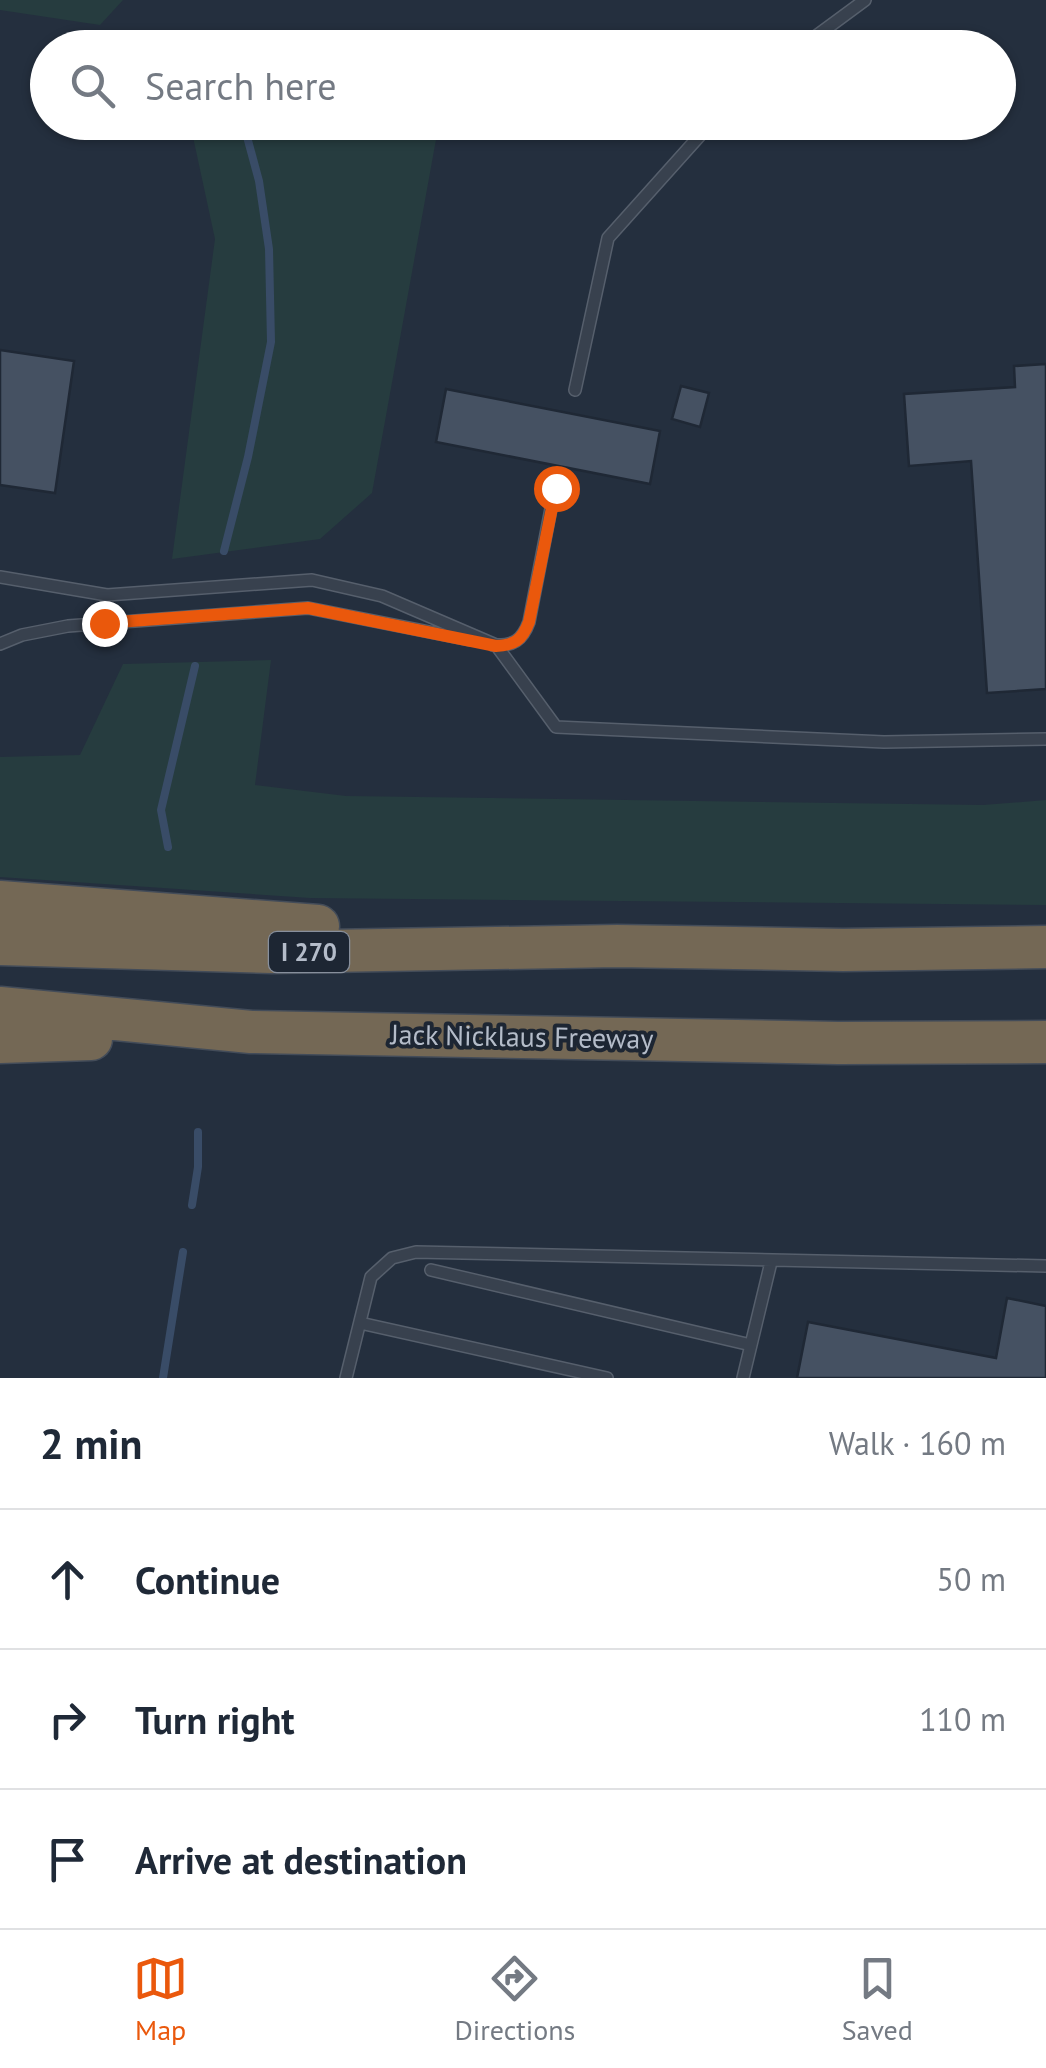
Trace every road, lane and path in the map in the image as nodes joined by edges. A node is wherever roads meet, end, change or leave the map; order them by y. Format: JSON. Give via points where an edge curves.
{"nodes":[{"id":1,"x":865,"y":0,"type":"edge"},
{"id":2,"x":824,"y":30,"type":"edge"},
{"id":3,"x":696,"y":140,"type":"edge"},
{"id":4,"x":575,"y":390,"type":"dead end"},
{"id":5,"x":556,"y":488,"type":"dead end"},
{"id":6,"x":0,"y":577,"type":"edge"},
{"id":7,"x":0,"y":644,"type":"edge"},
{"id":8,"x":496,"y":646,"type":"junction"},
{"id":9,"x":1046,"y":739,"type":"edge"},
{"id":10,"x":0,"y":902,"type":"edge"},
{"id":11,"x":0,"y":944,"type":"edge"},
{"id":12,"x":618,"y":946,"type":"junction"},
{"id":13,"x":1046,"y":947,"type":"edge"},
{"id":14,"x":0,"y":1008,"type":"edge"},
{"id":15,"x":251,"y":1032,"type":"junction"},
{"id":16,"x":0,"y":1042,"type":"edge"},
{"id":17,"x":1046,"y":1042,"type":"edge"},
{"id":18,"x":771,"y":1262,"type":"junction"},
{"id":19,"x":1046,"y":1266,"type":"edge"},
{"id":20,"x":431,"y":1270,"type":"dead end"},
{"id":21,"x":360,"y":1322,"type":"junction"},
{"id":22,"x":751,"y":1345,"type":"junction"},
{"id":23,"x":346,"y":1378,"type":"edge"},
{"id":24,"x":606,"y":1378,"type":"edge"},
{"id":25,"x":743,"y":1378,"type":"edge"}],
"edges":[{"from":1,"to":2,"type":"lane"},
{"from":3,"to":4,"type":"lane","via":[[608,238]]},
{"from":5,"to":8,"type":"lane","via":[[524,636]]},
{"from":6,"to":8,"type":"lane","via":[[107,595],[312,580],[382,596]]},
{"from":7,"to":8,"type":"lane","via":[[68,626],[308,608]]},
{"from":8,"to":9,"type":"lane","via":[[556,727],[884,742]]},
{"from":10,"to":12,"type":"highway"},
{"from":11,"to":12,"type":"highway","number":"I 270","via":[[272,952]]},
{"from":12,"to":13,"type":"highway","number":"I 270"},
{"from":14,"to":15,"type":"highway","name":"Jack Nicklaus Freeway"},
{"from":15,"to":16,"type":"highway"},
{"from":15,"to":17,"type":"highway","name":"Jack Nicklaus Freeway"},
{"from":18,"to":19,"type":"lane"},
{"from":18,"to":21,"type":"lane","via":[[416,1252],[392,1258],[371,1277]]},
{"from":18,"to":22,"type":"lane"},
{"from":20,"to":22,"type":"lane"},
{"from":21,"to":23,"type":"lane"},
{"from":21,"to":24,"type":"lane"},
{"from":22,"to":25,"type":"lane"}]}
